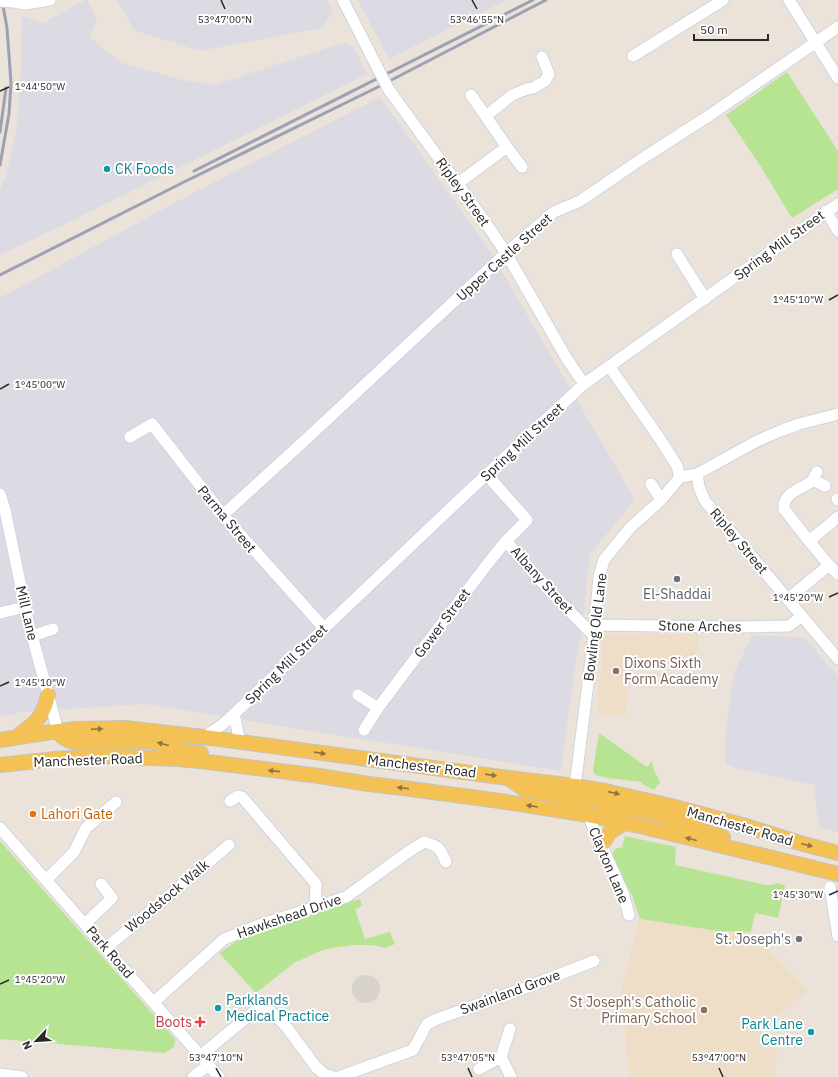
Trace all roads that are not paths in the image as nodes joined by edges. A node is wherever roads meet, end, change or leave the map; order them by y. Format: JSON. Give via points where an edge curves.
{"nodes":[{"id":1,"x":50,"y":0,"type":"edge"},
{"id":2,"x":343,"y":0,"type":"edge"},
{"id":3,"x":723,"y":0,"type":"edge"},
{"id":4,"x":789,"y":0,"type":"edge"},
{"id":5,"x":0,"y":1,"type":"edge"},
{"id":6,"x":838,"y":27,"type":"edge"},
{"id":7,"x":815,"y":42,"type":"junction"},
{"id":8,"x":633,"y":56,"type":"dead end"},
{"id":9,"x":542,"y":57,"type":"dead end"},
{"id":10,"x":838,"y":78,"type":"edge"},
{"id":11,"x":471,"y":95,"type":"dead end"},
{"id":12,"x":486,"y":116,"type":"junction"},
{"id":13,"x":507,"y":147,"type":"junction"},
{"id":14,"x":522,"y":167,"type":"dead end"},
{"id":15,"x":457,"y":184,"type":"junction"},
{"id":16,"x":838,"y":204,"type":"edge"},
{"id":17,"x":826,"y":211,"type":"junction"},
{"id":18,"x":838,"y":231,"type":"edge"},
{"id":19,"x":506,"y":253,"type":"junction"},
{"id":20,"x":677,"y":254,"type":"dead end"},
{"id":21,"x":705,"y":299,"type":"junction"},
{"id":22,"x":609,"y":366,"type":"junction"},
{"id":23,"x":584,"y":384,"type":"junction"},
{"id":24,"x":838,"y":414,"type":"edge"},
{"id":25,"x":130,"y":437,"type":"dead end"},
{"id":26,"x":697,"y":474,"type":"junction"},
{"id":27,"x":487,"y":475,"type":"junction"},
{"id":28,"x":680,"y":477,"type":"junction"},
{"id":29,"x":651,"y":484,"type":"dead end"},
{"id":30,"x":825,"y":486,"type":"dead end"},
{"id":31,"x":0,"y":494,"type":"edge"},
{"id":32,"x":661,"y":500,"type":"junction"},
{"id":33,"x":222,"y":515,"type":"junction"},
{"id":34,"x":838,"y":517,"type":"edge"},
{"id":35,"x":506,"y":540,"type":"junction"},
{"id":36,"x":809,"y":541,"type":"junction"},
{"id":37,"x":829,"y":565,"type":"junction"},
{"id":38,"x":838,"y":574,"type":"edge"},
{"id":39,"x":788,"y":599,"type":"junction"},
{"id":40,"x":25,"y":607,"type":"junction"},
{"id":41,"x":0,"y":613,"type":"edge"},
{"id":42,"x":802,"y":616,"type":"junction"},
{"id":43,"x":324,"y":628,"type":"junction"},
{"id":44,"x":53,"y":629,"type":"dead end"},
{"id":45,"x":595,"y":631,"type":"junction"},
{"id":46,"x":32,"y":636,"type":"junction"},
{"id":47,"x":838,"y":658,"type":"edge"},
{"id":48,"x":48,"y":695,"type":"junction"},
{"id":49,"x":358,"y":695,"type":"dead end"},
{"id":50,"x":378,"y":708,"type":"junction"},
{"id":51,"x":234,"y":714,"type":"junction"},
{"id":52,"x":364,"y":730,"type":"dead end"},
{"id":53,"x":58,"y":731,"type":"junction"},
{"id":54,"x":204,"y":736,"type":"junction"},
{"id":55,"x":17,"y":737,"type":"junction"},
{"id":56,"x":0,"y":740,"type":"edge"},
{"id":57,"x":240,"y":742,"type":"junction"},
{"id":58,"x":55,"y":759,"type":"junction"},
{"id":59,"x":0,"y":766,"type":"edge"},
{"id":60,"x":254,"y":769,"type":"junction"},
{"id":61,"x":508,"y":778,"type":"junction"},
{"id":62,"x":575,"y":786,"type":"junction"},
{"id":63,"x":230,"y":801,"type":"dead end"},
{"id":64,"x":116,"y":802,"type":"dead end"},
{"id":65,"x":588,"y":816,"type":"junction"},
{"id":66,"x":624,"y":823,"type":"junction"},
{"id":67,"x":0,"y":828,"type":"edge"},
{"id":68,"x":229,"y":845,"type":"dead end"},
{"id":69,"x":602,"y":846,"type":"junction"},
{"id":70,"x":745,"y":852,"type":"junction"},
{"id":71,"x":838,"y":853,"type":"edge"},
{"id":72,"x":446,"y":862,"type":"dead end"},
{"id":73,"x":838,"y":874,"type":"edge"},
{"id":74,"x":46,"y":880,"type":"junction"},
{"id":75,"x":101,"y":884,"type":"dead end"},
{"id":76,"x":830,"y":887,"type":"dead end"},
{"id":77,"x":315,"y":907,"type":"junction"},
{"id":78,"x":629,"y":915,"type":"dead end"},
{"id":79,"x":85,"y":924,"type":"junction"},
{"id":80,"x":838,"y":936,"type":"edge"},
{"id":81,"x":106,"y":948,"type":"junction"},
{"id":82,"x":594,"y":961,"type":"dead end"},
{"id":83,"x":154,"y":1002,"type":"junction"},
{"id":84,"x":510,"y":1029,"type":"dead end"},
{"id":85,"x":200,"y":1056,"type":"junction"},
{"id":86,"x":501,"y":1057,"type":"junction"},
{"id":87,"x":208,"y":1065,"type":"junction"},
{"id":88,"x":478,"y":1069,"type":"dead end"},
{"id":89,"x":0,"y":1074,"type":"edge"},
{"id":90,"x":22,"y":1077,"type":"edge"},
{"id":91,"x":193,"y":1077,"type":"edge"},
{"id":92,"x":219,"y":1077,"type":"edge"},
{"id":93,"x":333,"y":1077,"type":"edge"},
{"id":94,"x":339,"y":1077,"type":"edge"},
{"id":95,"x":511,"y":1077,"type":"edge"}],
"edges":[{"from":1,"to":5,"type":"street","bridge":true,"via":[[25,4]]},
{"from":2,"to":15,"type":"street","name":"Ripley Street","bridge":true,"via":[[389,90]]},
{"from":3,"to":8,"type":"street"},
{"from":4,"to":7,"type":"street"},
{"from":6,"to":7,"type":"street","name":"Upper Castle Street"},
{"from":7,"to":10,"type":"street"},
{"from":7,"to":19,"type":"street","name":"Upper Castle Street","via":[[580,201],[554,212]]},
{"from":9,"to":12,"type":"street","via":[[549,74],[545,81],[512,95]]},
{"from":11,"to":12,"type":"street"},
{"from":12,"to":13,"type":"street"},
{"from":13,"to":14,"type":"street"},
{"from":13,"to":15,"type":"street"},
{"from":15,"to":19,"type":"street","name":"Ripley Street"},
{"from":16,"to":17,"type":"street","name":"Spring Mill Street"},
{"from":17,"to":18,"type":"street"},
{"from":17,"to":21,"type":"street","name":"Spring Mill Street"},
{"from":19,"to":23,"type":"street","name":"Ripley Street"},
{"from":19,"to":33,"type":"street","name":"Upper Castle Street"},
{"from":20,"to":21,"type":"street"},
{"from":21,"to":22,"type":"street","name":"Spring Mill Street"},
{"from":22,"to":23,"type":"street","name":"Spring Mill Street"},
{"from":22,"to":28,"type":"street","via":[[660,439],[677,466]]},
{"from":23,"to":27,"type":"street","name":"Spring Mill Street"},
{"from":24,"to":26,"type":"street","via":[[780,431]]},
{"from":25,"to":33,"type":"street","name":"Parma Street","via":[[152,424]]},
{"from":26,"to":28,"type":"street"},
{"from":26,"to":39,"type":"street","name":"Ripley Street","via":[[705,501]]},
{"from":27,"to":35,"type":"street","name":"Gower Street","via":[[527,520]]},
{"from":27,"to":43,"type":"street","name":"Spring Mill Street"},
{"from":28,"to":32,"type":"street","name":"Bowling Old Lane"},
{"from":29,"to":32,"type":"street"},
{"from":30,"to":36,"type":"street","via":[[815,476],[789,495],[783,504],[784,509]]},
{"from":31,"to":40,"type":"street","name":"Mill Lane"},
{"from":32,"to":45,"type":"street","name":"Bowling Old Lane","via":[[631,527],[604,560],[599,576]]},
{"from":33,"to":43,"type":"street","name":"Parma Street"},
{"from":34,"to":36,"type":"street"},
{"from":35,"to":45,"type":"street","name":"Albany Street","via":[[546,587]]},
{"from":35,"to":50,"type":"street","name":"Gower Street"},
{"from":36,"to":37,"type":"street"},
{"from":37,"to":38,"type":"street"},
{"from":37,"to":39,"type":"street"},
{"from":39,"to":42,"type":"street","name":"Ripley Street"},
{"from":40,"to":41,"type":"street"},
{"from":40,"to":46,"type":"street","name":"Mill Lane"},
{"from":42,"to":45,"type":"street","name":"Stone Arches","via":[[789,626]]},
{"from":42,"to":47,"type":"street","name":"Ripley Street"},
{"from":43,"to":51,"type":"street","name":"Spring Mill Street"},
{"from":44,"to":46,"type":"street"},
{"from":45,"to":62,"type":"street","name":"Bowling Old Lane"},
{"from":46,"to":48,"type":"street","name":"Mill Lane"},
{"from":48,"to":53,"type":"street","name":"Mill Lane"},
{"from":48,"to":55,"type":"main road","via":[[41,717]]},
{"from":49,"to":50,"type":"street"},
{"from":50,"to":52,"type":"street","name":"Gower Street"},
{"from":51,"to":54,"type":"street","name":"Spring Mill Street"},
{"from":51,"to":57,"type":"street","name":"Spring Mill Street"},
{"from":53,"to":54,"type":"main road","name":"Manchester Road","one_way":true,"via":[[126,728]]},
{"from":53,"to":55,"type":"main road","name":"Manchester Road"},
{"from":53,"to":58,"type":"main road"},
{"from":60,"to":53,"type":"main road","one_way":true,"via":[[233,758],[186,751],[149,741],[74,742],[65,740]]},
{"from":54,"to":57,"type":"main road","name":"Manchester Road"},
{"from":55,"to":56,"type":"main road","name":"Manchester Road"},
{"from":57,"to":61,"type":"main road","name":"Manchester Road","one_way":true},
{"from":58,"to":59,"type":"main road","name":"Manchester Road"},
{"from":58,"to":60,"type":"main road","name":"Manchester Road","via":[[108,756],[178,759]]},
{"from":65,"to":60,"type":"main road","name":"Manchester Road","one_way":true,"via":[[456,795]]},
{"from":61,"to":62,"type":"main road","name":"Manchester Road"},
{"from":61,"to":65,"type":"main road","via":[[525,790],[569,798]]},
{"from":62,"to":65,"type":"street","name":"Clayton Lane"},
{"from":62,"to":70,"type":"main road","via":[[593,800],[658,814],[729,839]]},
{"from":62,"to":71,"type":"main road","name":"Manchester Road","one_way":true,"via":[[671,806]]},
{"from":63,"to":77,"type":"street","via":[[238,796],[242,797],[316,884]]},
{"from":64,"to":74,"type":"street","via":[[86,828],[74,852]]},
{"from":65,"to":66,"type":"main road","name":"Manchester Road"},
{"from":65,"to":69,"type":"street","name":"Clayton Lane"},
{"from":66,"to":69,"type":"main road","via":[[610,832]]},
{"from":70,"to":66,"type":"main road","name":"Manchester Road","one_way":true},
{"from":67,"to":74,"type":"street","name":"Park Road"},
{"from":68,"to":81,"type":"street","name":"Woodstock Walk"},
{"from":69,"to":78,"type":"street","name":"Clayton Lane","via":[[623,893]]},
{"from":70,"to":73,"type":"main road","name":"Manchester Road"},
{"from":72,"to":77,"type":"street","name":"Hawkshead Drive","via":[[440,850],[422,839],[346,897]]},
{"from":74,"to":79,"type":"street","name":"Park Road"},
{"from":75,"to":79,"type":"street","via":[[112,898]]},
{"from":76,"to":80,"type":"street"},
{"from":77,"to":83,"type":"street","name":"Hawkshead Drive","via":[[224,939]]},
{"from":79,"to":81,"type":"street","name":"Park Road"},
{"from":81,"to":83,"type":"street","name":"Park Road"},
{"from":82,"to":94,"type":"street","name":"Swainland Grove","via":[[437,1019],[427,1024],[413,1050]]},
{"from":83,"to":85,"type":"street","name":"Park Road"},
{"from":84,"to":86,"type":"street"},
{"from":85,"to":87,"type":"street","name":"Park Road"},
{"from":85,"to":93,"type":"street","via":[[256,1010],[264,1010],[271,1012],[285,1025],[316,1067]]},
{"from":86,"to":88,"type":"street"},
{"from":86,"to":95,"type":"street"},
{"from":87,"to":91,"type":"street"},
{"from":87,"to":92,"type":"street","name":"Park Road"},
{"from":89,"to":90,"type":"street"}]}
